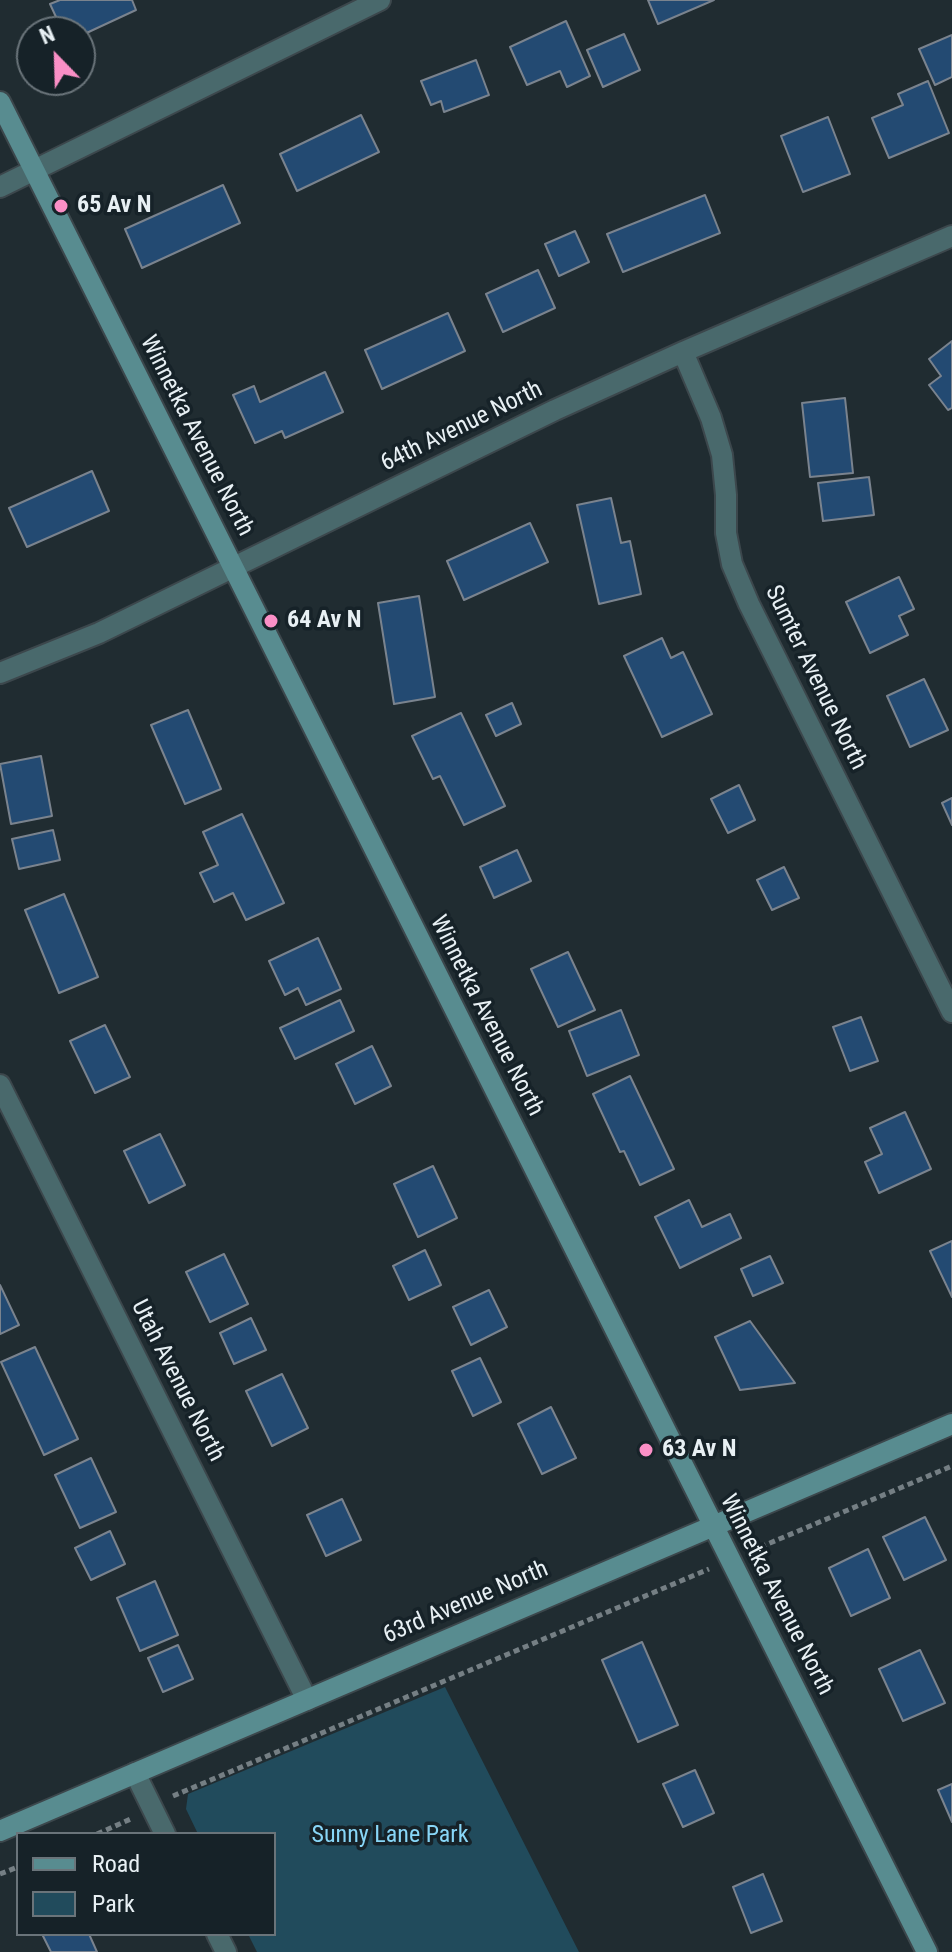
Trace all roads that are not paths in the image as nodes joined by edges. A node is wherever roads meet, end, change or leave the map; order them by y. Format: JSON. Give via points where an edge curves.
{"nodes":[{"id":1,"x":380,"y":0,"type":"edge"},
{"id":2,"x":0,"y":102,"type":"edge"},
{"id":3,"x":34,"y":170,"type":"junction"},
{"id":4,"x":0,"y":187,"type":"edge"},
{"id":5,"x":952,"y":236,"type":"edge"},
{"id":6,"x":683,"y":352,"type":"junction"},
{"id":7,"x":234,"y":569,"type":"junction"},
{"id":8,"x":0,"y":673,"type":"edge"},
{"id":9,"x":952,"y":1012,"type":"edge"},
{"id":10,"x":0,"y":1085,"type":"edge"},
{"id":11,"x":952,"y":1424,"type":"edge"},
{"id":12,"x":712,"y":1525,"type":"junction"},
{"id":13,"x":307,"y":1700,"type":"junction"},
{"id":14,"x":135,"y":1773,"type":"junction"},
{"id":15,"x":0,"y":1831,"type":"edge"},
{"id":16,"x":164,"y":1832,"type":"edge"},
{"id":17,"x":927,"y":1952,"type":"edge"}],
"edges":[{"from":1,"to":3,"type":"street"},
{"from":2,"to":3,"type":"street","name":"Winnetka Avenue North"},
{"from":3,"to":4,"type":"street"},
{"from":3,"to":7,"type":"street","name":"Winnetka Avenue North"},
{"from":5,"to":6,"type":"street","name":"64th Avenue North"},
{"from":6,"to":7,"type":"street","name":"64th Avenue North"},
{"from":6,"to":9,"type":"street","name":"Sumter Avenue North","via":[[722,455],[732,564]]},
{"from":7,"to":8,"type":"street","name":"64th Avenue North"},
{"from":7,"to":12,"type":"street","name":"Winnetka Avenue North"},
{"from":10,"to":13,"type":"street","name":"Utah Avenue North"},
{"from":11,"to":12,"type":"street","name":"63rd Avenue North"},
{"from":12,"to":13,"type":"street","name":"63rd Avenue North"},
{"from":12,"to":17,"type":"street","name":"Winnetka Avenue North"},
{"from":13,"to":14,"type":"street","name":"63rd Avenue North"},
{"from":14,"to":15,"type":"street","name":"63rd Avenue North"},
{"from":14,"to":16,"type":"street"}]}
